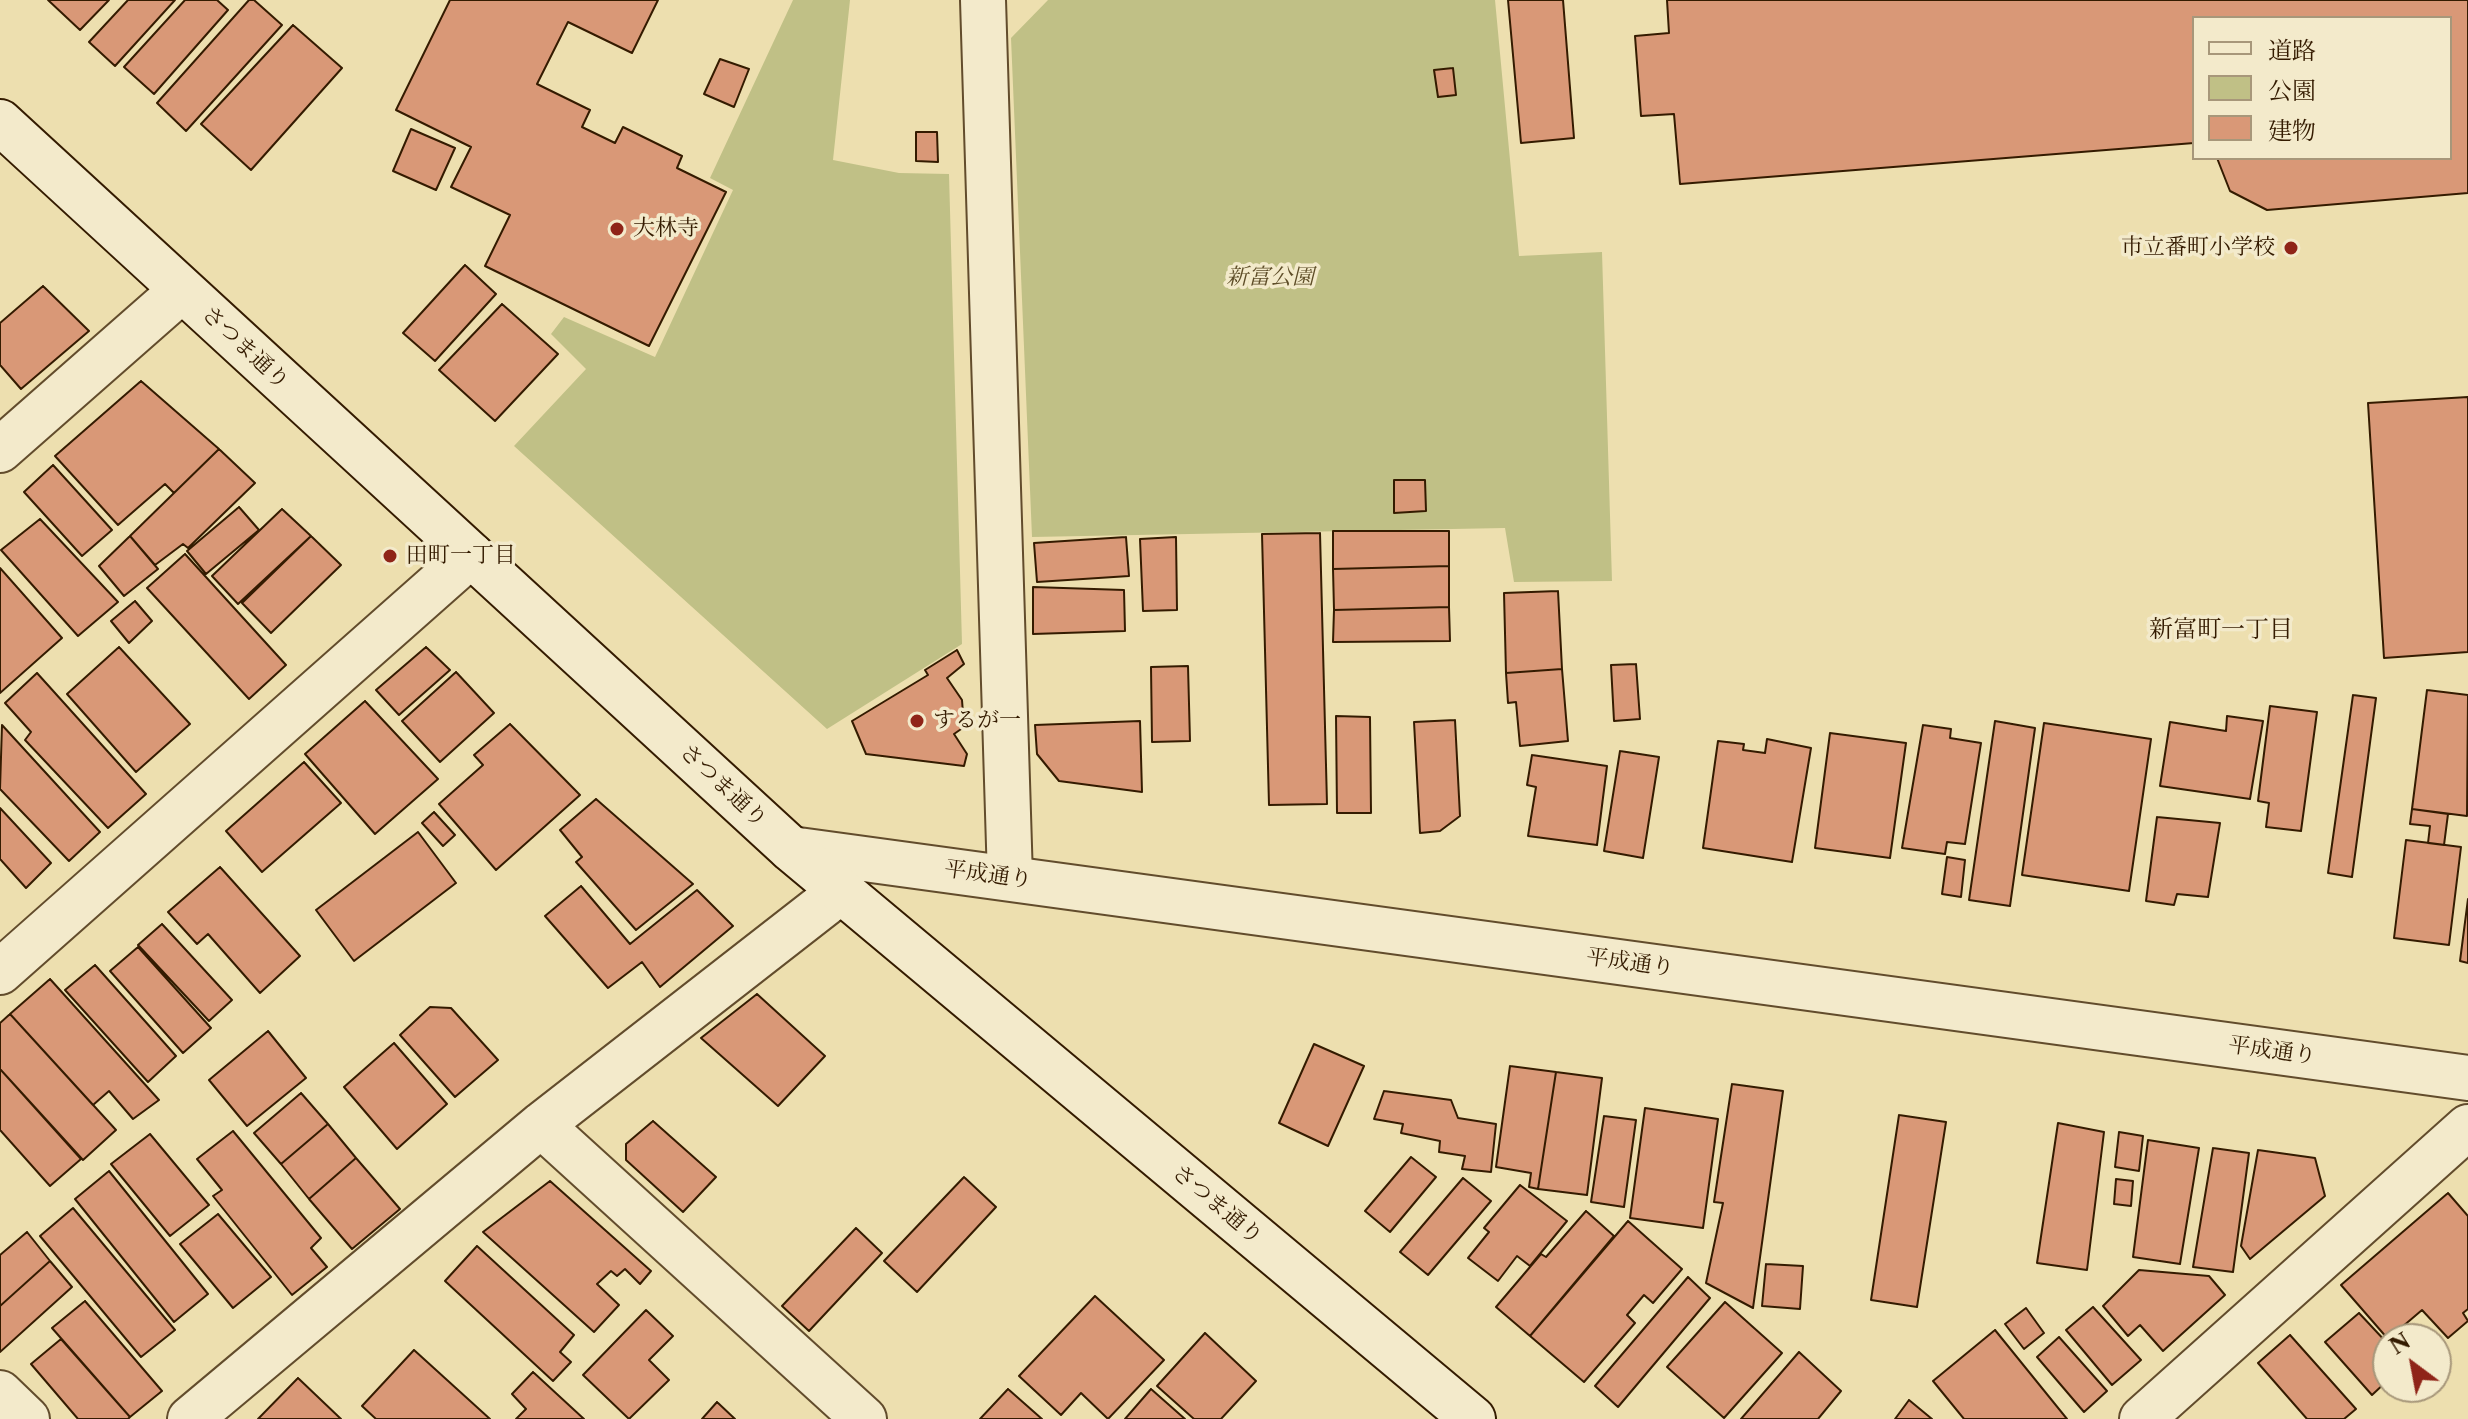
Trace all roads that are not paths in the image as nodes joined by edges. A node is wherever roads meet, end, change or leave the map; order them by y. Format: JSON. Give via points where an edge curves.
{"nodes":[{"id":1,"x":983,"y":0,"type":"edge"},
{"id":2,"x":0,"y":122,"type":"edge"},
{"id":3,"x":182,"y":290,"type":"junction"},
{"id":4,"x":0,"y":450,"type":"edge"},
{"id":5,"x":471,"y":555,"type":"junction"},
{"id":6,"x":791,"y":849,"type":"junction"},
{"id":7,"x":1010,"y":878,"type":"junction"},
{"id":8,"x":840,"y":892,"type":"junction"},
{"id":9,"x":0,"y":972,"type":"edge"},
{"id":10,"x":2468,"y":1078,"type":"edge"},
{"id":11,"x":541,"y":1125,"type":"junction"},
{"id":12,"x":2468,"y":1127,"type":"edge"},
{"id":13,"x":0,"y":1393,"type":"edge"},
{"id":14,"x":27,"y":1419,"type":"edge"},
{"id":15,"x":190,"y":1419,"type":"edge"},
{"id":16,"x":864,"y":1419,"type":"edge"},
{"id":17,"x":1473,"y":1419,"type":"edge"},
{"id":18,"x":2142,"y":1419,"type":"edge"}],
"edges":[{"from":1,"to":7,"type":"street"},
{"from":2,"to":3,"type":"street","name":"さつま通り"},
{"from":3,"to":4,"type":"street"},
{"from":3,"to":5,"type":"street","name":"さつま通り"},
{"from":5,"to":6,"type":"street","name":"さつま通り"},
{"from":5,"to":9,"type":"street"},
{"from":6,"to":7,"type":"street","name":"平成通り"},
{"from":6,"to":8,"type":"street","name":"さつま通り"},
{"from":7,"to":10,"type":"street","name":"平成通り"},
{"from":8,"to":11,"type":"street"},
{"from":8,"to":17,"type":"street","name":"さつま通り"},
{"from":11,"to":15,"type":"street"},
{"from":11,"to":16,"type":"street"},
{"from":12,"to":18,"type":"street"},
{"from":13,"to":14,"type":"street"}]}
